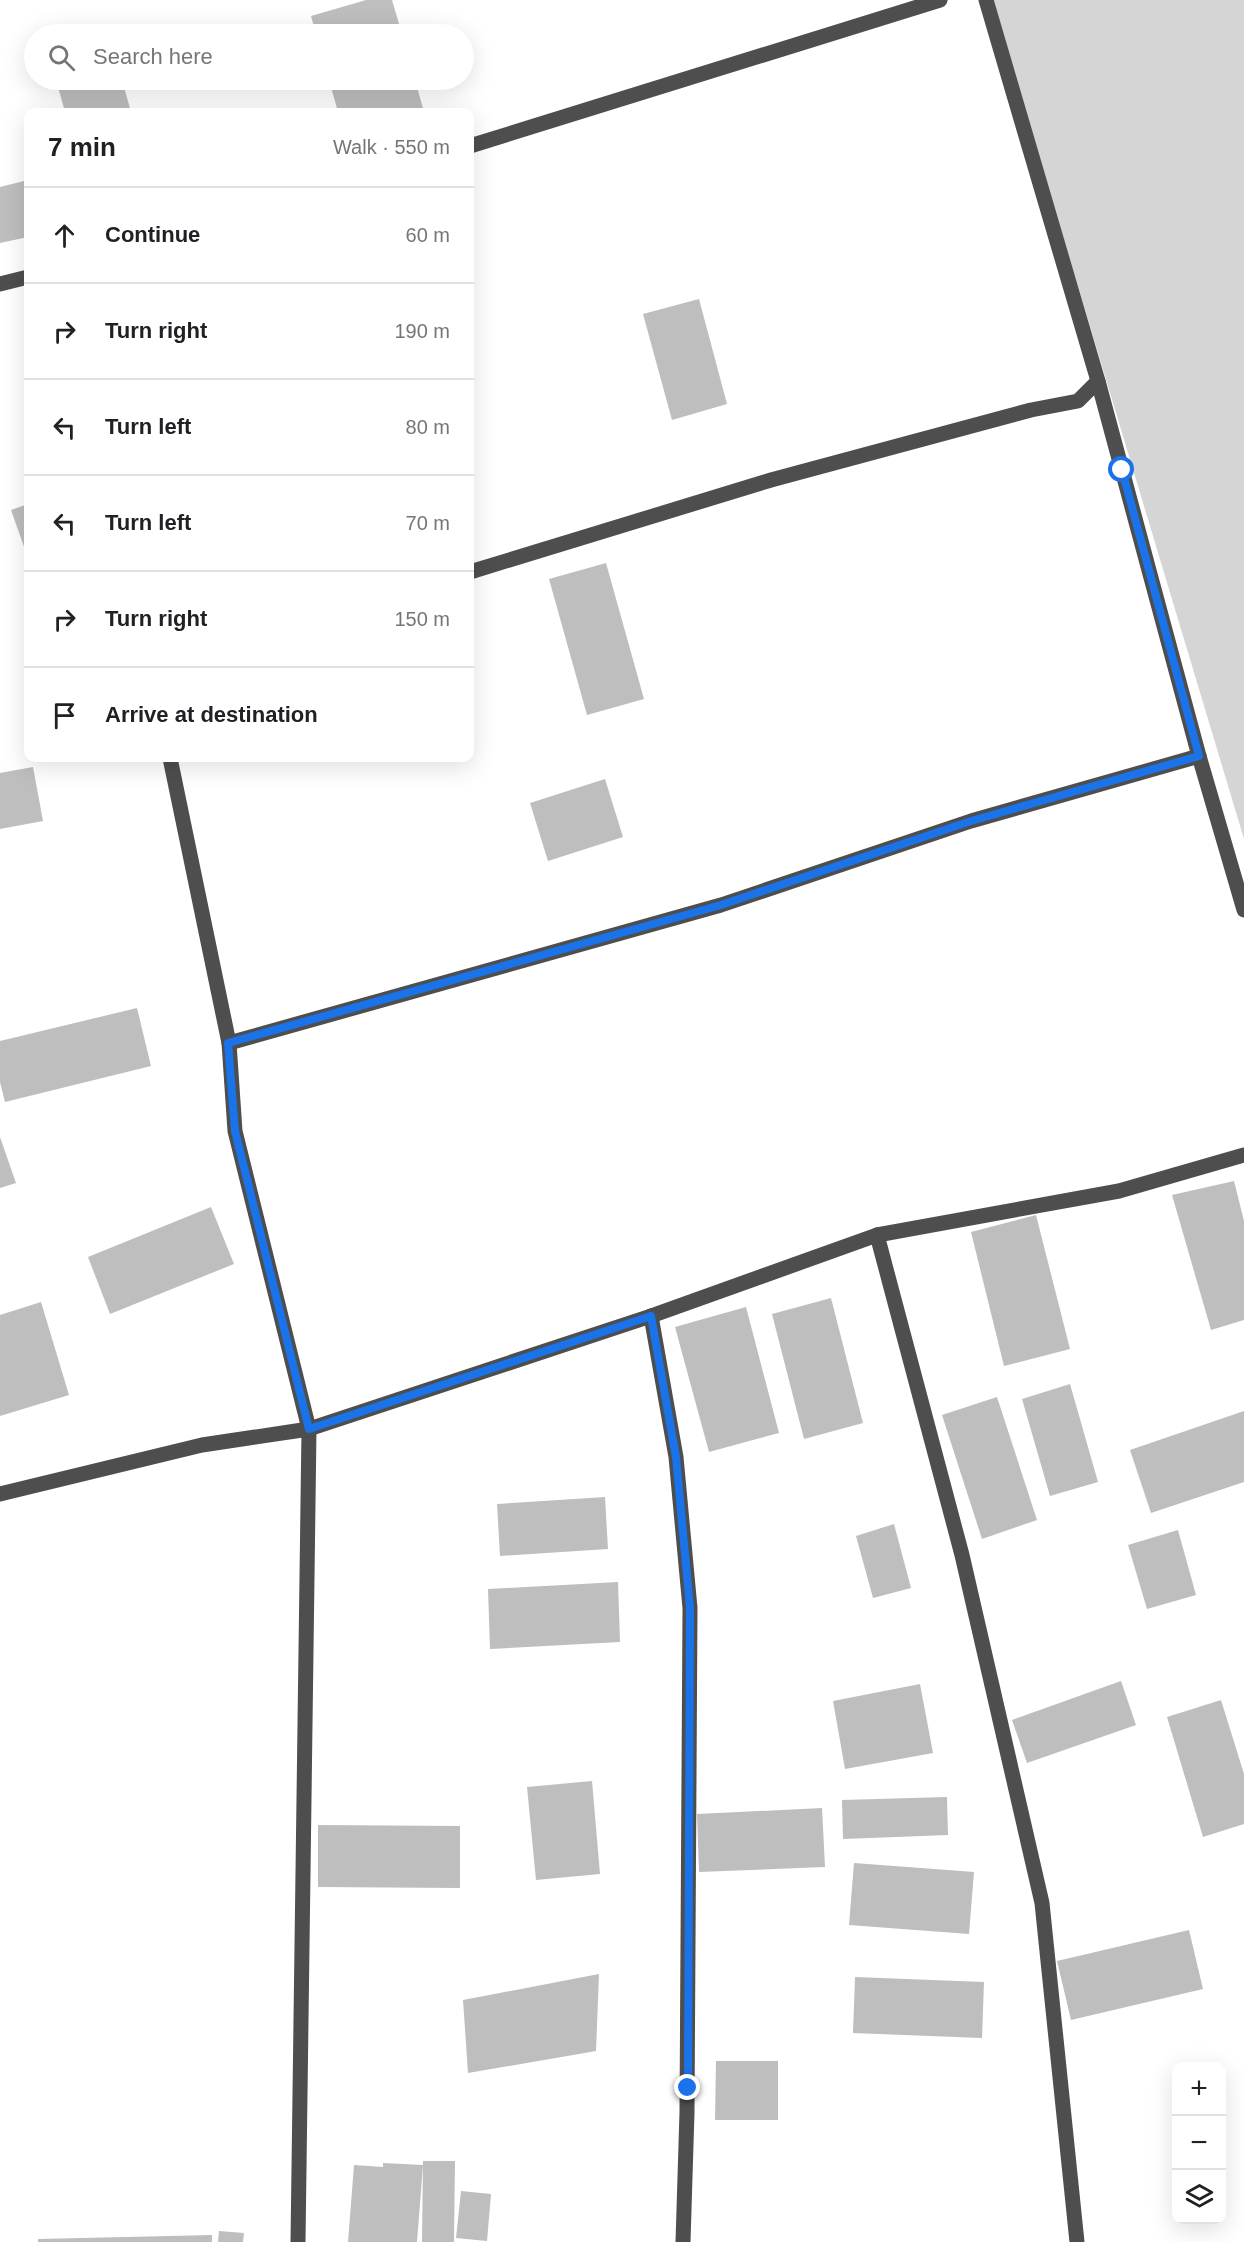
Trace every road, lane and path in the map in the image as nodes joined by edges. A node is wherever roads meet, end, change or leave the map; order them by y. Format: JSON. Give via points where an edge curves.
{"nodes":[{"id":1,"x":940,"y":0,"type":"edge"},
{"id":2,"x":986,"y":0,"type":"edge"},
{"id":3,"x":474,"y":145,"type":"edge"},
{"id":4,"x":24,"y":278,"type":"edge"},
{"id":5,"x":0,"y":284,"type":"edge"},
{"id":6,"x":1098,"y":381,"type":"junction"},
{"id":7,"x":474,"y":571,"type":"edge"},
{"id":8,"x":1199,"y":756,"type":"junction"},
{"id":9,"x":171,"y":762,"type":"edge"},
{"id":10,"x":1244,"y":910,"type":"edge"},
{"id":11,"x":228,"y":1043,"type":"junction"},
{"id":12,"x":1244,"y":1155,"type":"edge"},
{"id":13,"x":877,"y":1235,"type":"junction"},
{"id":14,"x":651,"y":1316,"type":"junction"},
{"id":15,"x":309,"y":1429,"type":"junction"},
{"id":16,"x":0,"y":1494,"type":"edge"},
{"id":17,"x":298,"y":2242,"type":"edge"},
{"id":18,"x":683,"y":2242,"type":"edge"},
{"id":19,"x":1077,"y":2242,"type":"edge"}],
"edges":[{"from":1,"to":3,"type":"street"},
{"from":2,"to":6,"type":"street"},
{"from":4,"to":5,"type":"street"},
{"from":6,"to":7,"type":"street","via":[[1078,401],[771,480]]},
{"from":6,"to":8,"type":"street"},
{"from":8,"to":10,"type":"street"},
{"from":8,"to":11,"type":"street","via":[[971,821],[721,905]]},
{"from":9,"to":11,"type":"street"},
{"from":11,"to":15,"type":"street","via":[[235,1131]]},
{"from":12,"to":13,"type":"street","via":[[1119,1191]]},
{"from":13,"to":14,"type":"street"},
{"from":13,"to":19,"type":"street","via":[[962,1555],[1042,1903]]},
{"from":14,"to":15,"type":"street"},
{"from":14,"to":18,"type":"street","via":[[676,1457],[690,1608],[688,2100]]},
{"from":15,"to":16,"type":"street","via":[[202,1446]]},
{"from":15,"to":17,"type":"street"}]}
